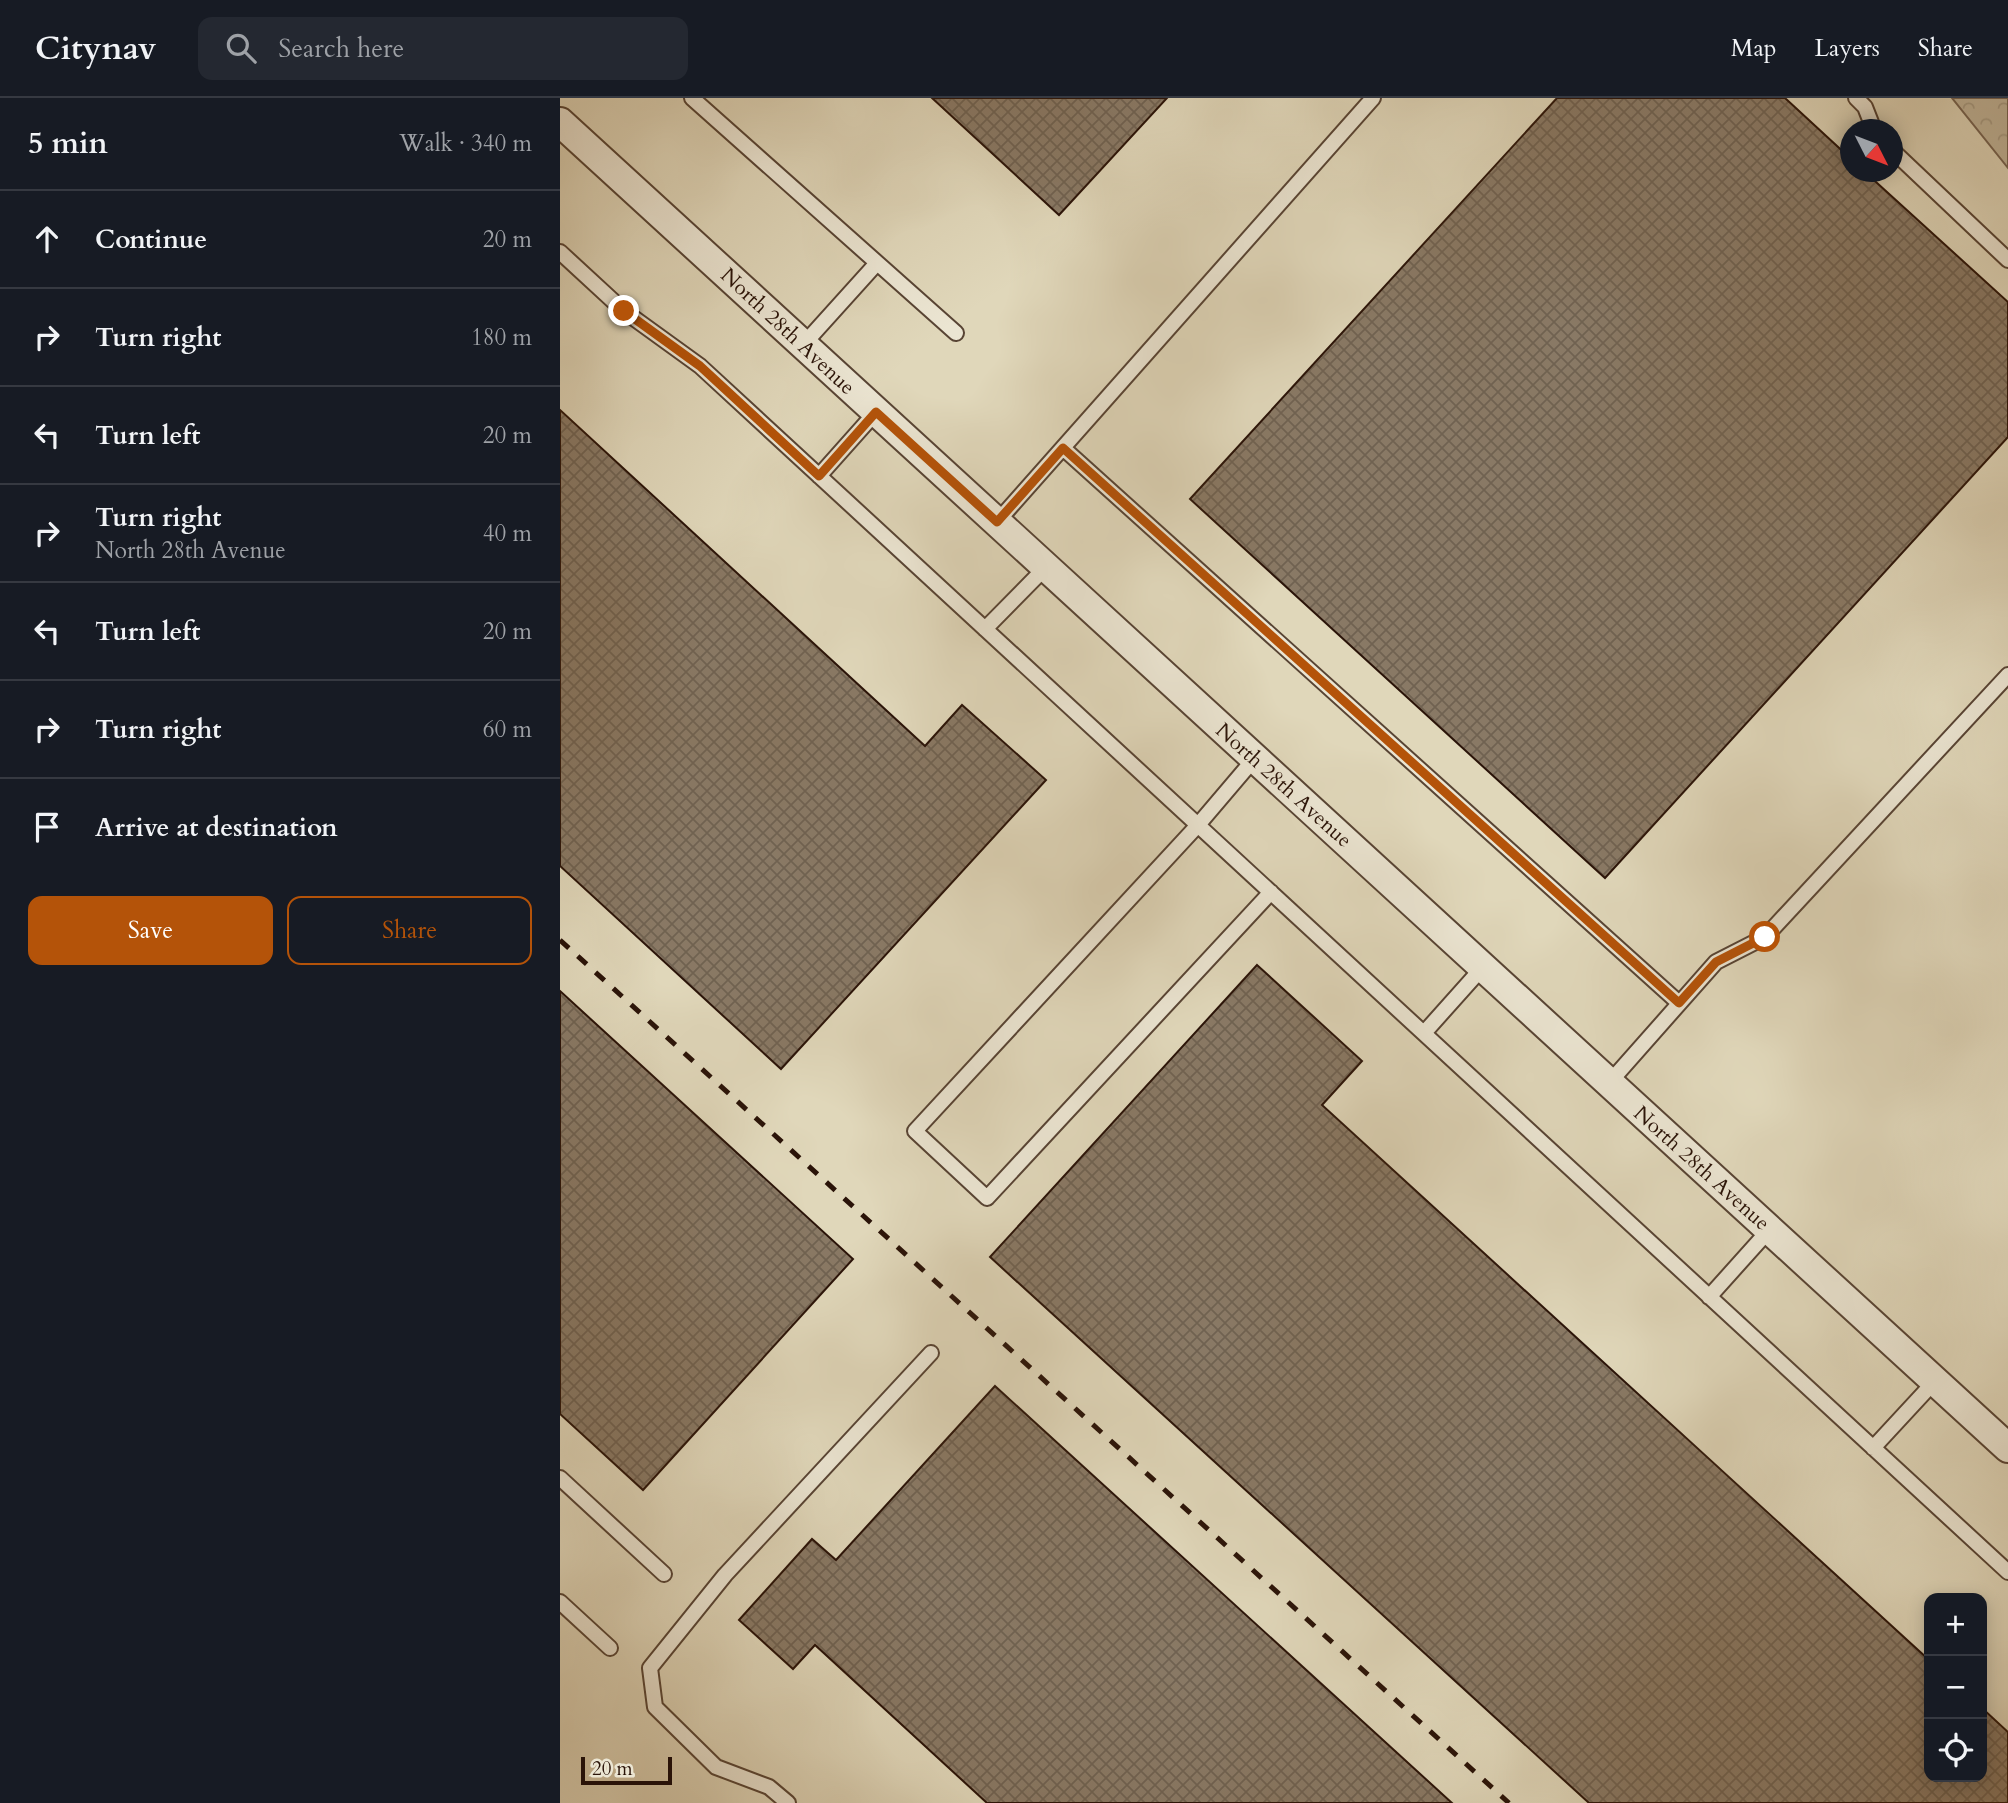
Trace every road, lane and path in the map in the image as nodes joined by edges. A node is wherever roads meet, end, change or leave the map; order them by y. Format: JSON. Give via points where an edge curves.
{"nodes":[{"id":1,"x":692,"y":98,"type":"edge"},
{"id":2,"x":1373,"y":98,"type":"edge"},
{"id":3,"x":1856,"y":98,"type":"edge"},
{"id":4,"x":1870,"y":119,"type":"edge"},
{"id":5,"x":560,"y":122,"type":"edge"},
{"id":6,"x":1903,"y":160,"type":"edge"},
{"id":7,"x":560,"y":252,"type":"edge"},
{"id":8,"x":2008,"y":260,"type":"edge"},
{"id":9,"x":877,"y":263,"type":"junction"},
{"id":10,"x":956,"y":333,"type":"dead end"},
{"id":11,"x":803,"y":345,"type":"junction"},
{"id":12,"x":876,"y":412,"type":"junction"},
{"id":13,"x":1063,"y":448,"type":"junction"},
{"id":14,"x":819,"y":476,"type":"junction"},
{"id":15,"x":997,"y":522,"type":"junction"},
{"id":16,"x":1046,"y":566,"type":"junction"},
{"id":17,"x":985,"y":629,"type":"junction"},
{"id":18,"x":2008,"y":675,"type":"edge"},
{"id":19,"x":1255,"y":758,"type":"junction"},
{"id":20,"x":1198,"y":825,"type":"junction"},
{"id":21,"x":1271,"y":892,"type":"junction"},
{"id":22,"x":1483,"y":967,"type":"junction"},
{"id":23,"x":1679,"y":1003,"type":"junction"},
{"id":24,"x":1424,"y":1033,"type":"junction"},
{"id":25,"x":1609,"y":1083,"type":"junction"},
{"id":26,"x":1770,"y":1229,"type":"junction"},
{"id":27,"x":1709,"y":1297,"type":"junction"},
{"id":28,"x":931,"y":1353,"type":"dead end"},
{"id":29,"x":1935,"y":1381,"type":"junction"},
{"id":30,"x":1873,"y":1448,"type":"junction"},
{"id":31,"x":2008,"y":1448,"type":"edge"},
{"id":32,"x":560,"y":1478,"type":"edge"},
{"id":33,"x":2008,"y":1572,"type":"edge"},
{"id":34,"x":664,"y":1574,"type":"dead end"},
{"id":35,"x":560,"y":1602,"type":"edge"},
{"id":36,"x":610,"y":1648,"type":"dead end"},
{"id":37,"x":788,"y":1803,"type":"edge"}],
"edges":[{"from":1,"to":9,"type":"lane"},
{"from":2,"to":13,"type":"lane"},
{"from":3,"to":4,"type":"lane"},
{"from":5,"to":11,"type":"street","name":"North 28th Avenue"},
{"from":6,"to":8,"type":"lane"},
{"from":7,"to":14,"type":"lane","via":[[624,311],[700,366]]},
{"from":9,"to":10,"type":"lane"},
{"from":9,"to":11,"type":"lane"},
{"from":11,"to":12,"type":"street","name":"North 28th Avenue"},
{"from":12,"to":14,"type":"lane"},
{"from":12,"to":15,"type":"street","name":"North 28th Avenue"},
{"from":13,"to":15,"type":"lane"},
{"from":13,"to":23,"type":"lane"},
{"from":14,"to":17,"type":"lane"},
{"from":15,"to":16,"type":"street","name":"North 28th Avenue"},
{"from":16,"to":17,"type":"lane"},
{"from":16,"to":19,"type":"street","name":"North 28th Avenue"},
{"from":17,"to":20,"type":"lane"},
{"from":18,"to":23,"type":"lane","via":[[1765,937],[1716,962]]},
{"from":19,"to":20,"type":"lane"},
{"from":19,"to":22,"type":"street","name":"North 28th Avenue"},
{"from":20,"to":21,"type":"lane"},
{"from":20,"to":21,"type":"lane","via":[[915,1131],[987,1198]]},
{"from":21,"to":24,"type":"lane"},
{"from":22,"to":24,"type":"lane"},
{"from":22,"to":25,"type":"street","name":"North 28th Avenue"},
{"from":23,"to":25,"type":"lane"},
{"from":24,"to":27,"type":"lane"},
{"from":25,"to":26,"type":"street","name":"North 28th Avenue"},
{"from":26,"to":27,"type":"lane"},
{"from":26,"to":29,"type":"street","name":"North 28th Avenue"},
{"from":27,"to":30,"type":"lane"},
{"from":28,"to":37,"type":"lane","via":[[725,1575],[650,1668],[655,1707],[716,1767],[769,1787]]},
{"from":29,"to":30,"type":"lane"},
{"from":29,"to":31,"type":"street","name":"North 28th Avenue"},
{"from":30,"to":33,"type":"lane"},
{"from":32,"to":34,"type":"lane"},
{"from":35,"to":36,"type":"lane"}]}
